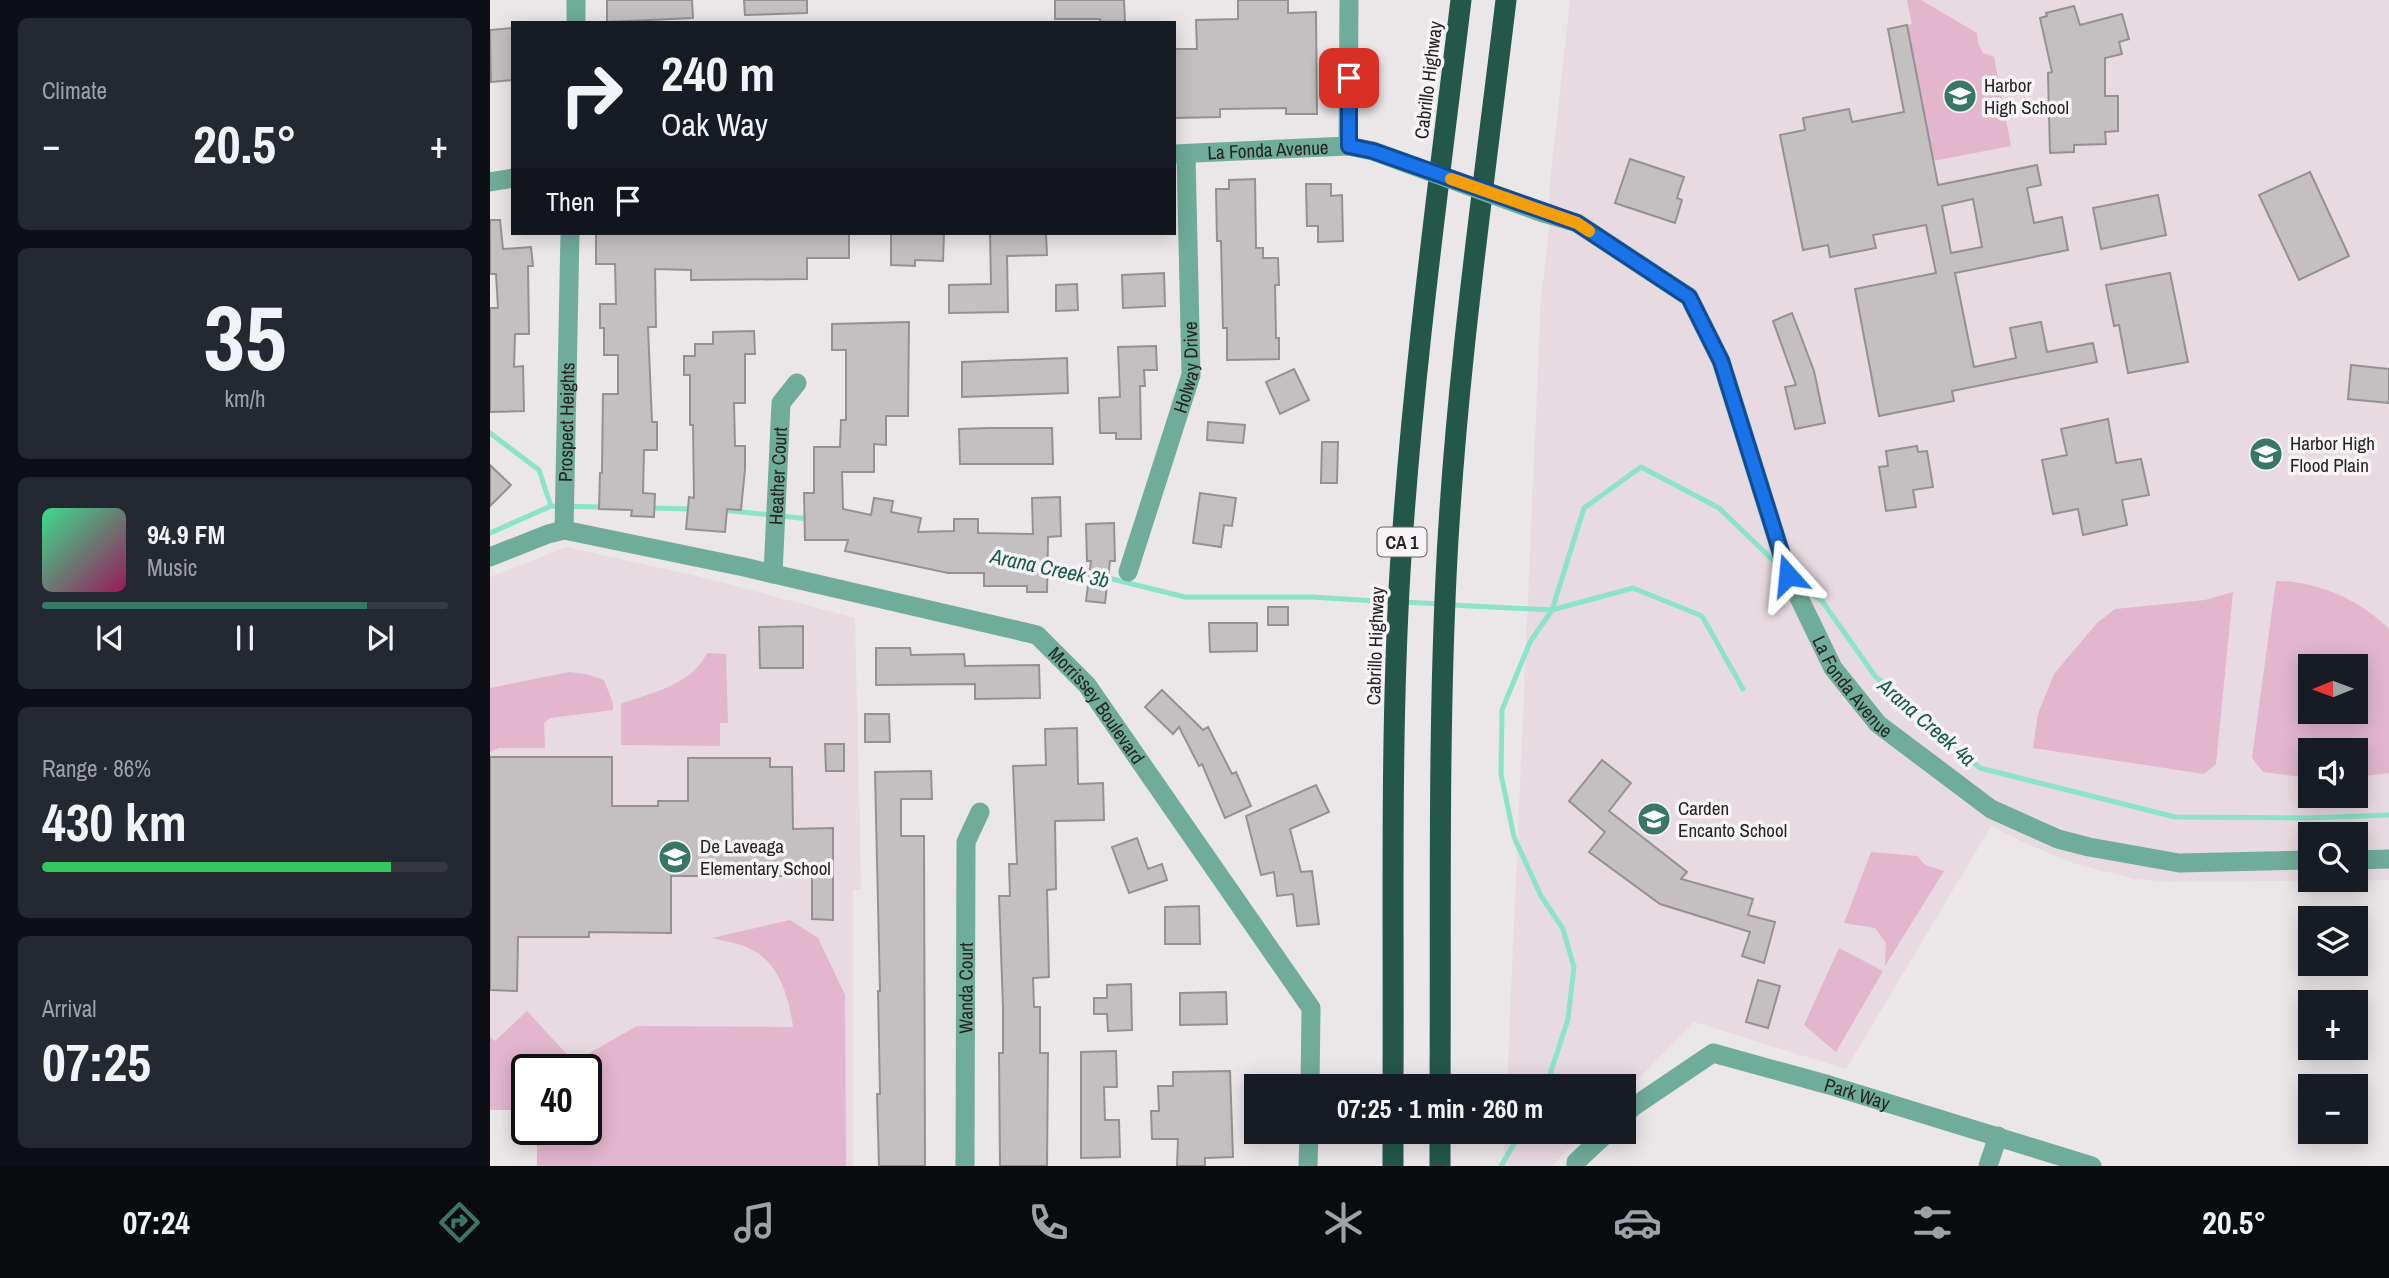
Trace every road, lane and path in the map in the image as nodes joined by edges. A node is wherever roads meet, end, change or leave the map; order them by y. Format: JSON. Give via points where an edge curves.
{"nodes":[{"id":1,"x":576,"y":0,"type":"edge"},
{"id":2,"x":1349,"y":0,"type":"edge"},
{"id":3,"x":1461,"y":0,"type":"edge"},
{"id":4,"x":1506,"y":0,"type":"edge"},
{"id":5,"x":576,"y":21,"type":"edge"},
{"id":6,"x":1349,"y":146,"type":"junction"},
{"id":7,"x":1180,"y":154,"type":"edge"},
{"id":8,"x":511,"y":178,"type":"edge"},
{"id":9,"x":490,"y":182,"type":"edge"},
{"id":10,"x":570,"y":235,"type":"edge"},
{"id":11,"x":797,"y":383,"type":"dead end"},
{"id":12,"x":564,"y":530,"type":"junction"},
{"id":13,"x":490,"y":557,"type":"edge"},
{"id":14,"x":1128,"y":572,"type":"dead end"},
{"id":15,"x":773,"y":574,"type":"junction"},
{"id":16,"x":980,"y":812,"type":"dead end"},
{"id":17,"x":2389,"y":859,"type":"edge"},
{"id":18,"x":2298,"y":860,"type":"edge"},
{"id":19,"x":2368,"y":860,"type":"edge"},
{"id":20,"x":1310,"y":1074,"type":"edge"},
{"id":21,"x":1393,"y":1074,"type":"edge"},
{"id":22,"x":1440,"y":1074,"type":"edge"},
{"id":23,"x":1636,"y":1107,"type":"edge"},
{"id":24,"x":1998,"y":1136,"type":"junction"},
{"id":25,"x":1309,"y":1144,"type":"edge"},
{"id":26,"x":1393,"y":1144,"type":"edge"},
{"id":27,"x":1440,"y":1144,"type":"edge"},
{"id":28,"x":1596,"y":1144,"type":"edge"},
{"id":29,"x":965,"y":1166,"type":"edge"},
{"id":30,"x":1308,"y":1166,"type":"edge"},
{"id":31,"x":1393,"y":1166,"type":"edge"},
{"id":32,"x":1440,"y":1166,"type":"edge"},
{"id":33,"x":1576,"y":1166,"type":"edge"},
{"id":34,"x":1988,"y":1166,"type":"edge"},
{"id":35,"x":2092,"y":1166,"type":"edge"}],
"edges":[{"from":1,"to":5,"type":"street"},
{"from":2,"to":6,"type":"street"},
{"from":3,"to":21,"type":"highway","name":"Cabrillo Highway","number":"CA 1","via":[[1416,369],[1400,574],[1394,739]]},
{"from":4,"to":22,"type":"highway","number":"CA 1","via":[[1458,411],[1446,576]]},
{"from":6,"to":7,"type":"street","name":"La Fonda Avenue"},
{"from":6,"to":18,"type":"street","name":"La Fonda Avenue","bridge":true,"via":[[1577,223],[1689,297],[1721,361],[1788,575],[1833,668],[1878,724],[1991,809],[2058,839],[2179,863]]},
{"from":7,"to":14,"type":"street","name":"Holway Drive","via":[[1191,375]]},
{"from":8,"to":9,"type":"street"},
{"from":10,"to":12,"type":"street","name":"Prospect Heights"},
{"from":11,"to":15,"type":"street","name":"Heather Court","via":[[781,403]]},
{"from":12,"to":13,"type":"street"},
{"from":12,"to":15,"type":"street","name":"Morrissey Boulevard"},
{"from":15,"to":20,"type":"street","name":"Morrissey Boulevard","via":[[1037,635],[1087,685],[1311,1008]]},
{"from":16,"to":29,"type":"street","name":"Wanda Court","via":[[966,842]]},
{"from":17,"to":19,"type":"street"},
{"from":23,"to":24,"type":"street","name":"Park Way","via":[[1713,1053]]},
{"from":24,"to":34,"type":"street"},
{"from":24,"to":35,"type":"street","name":"Park Way"},
{"from":25,"to":30,"type":"street"},
{"from":26,"to":31,"type":"highway"},
{"from":27,"to":32,"type":"highway"},
{"from":28,"to":33,"type":"street"}]}
